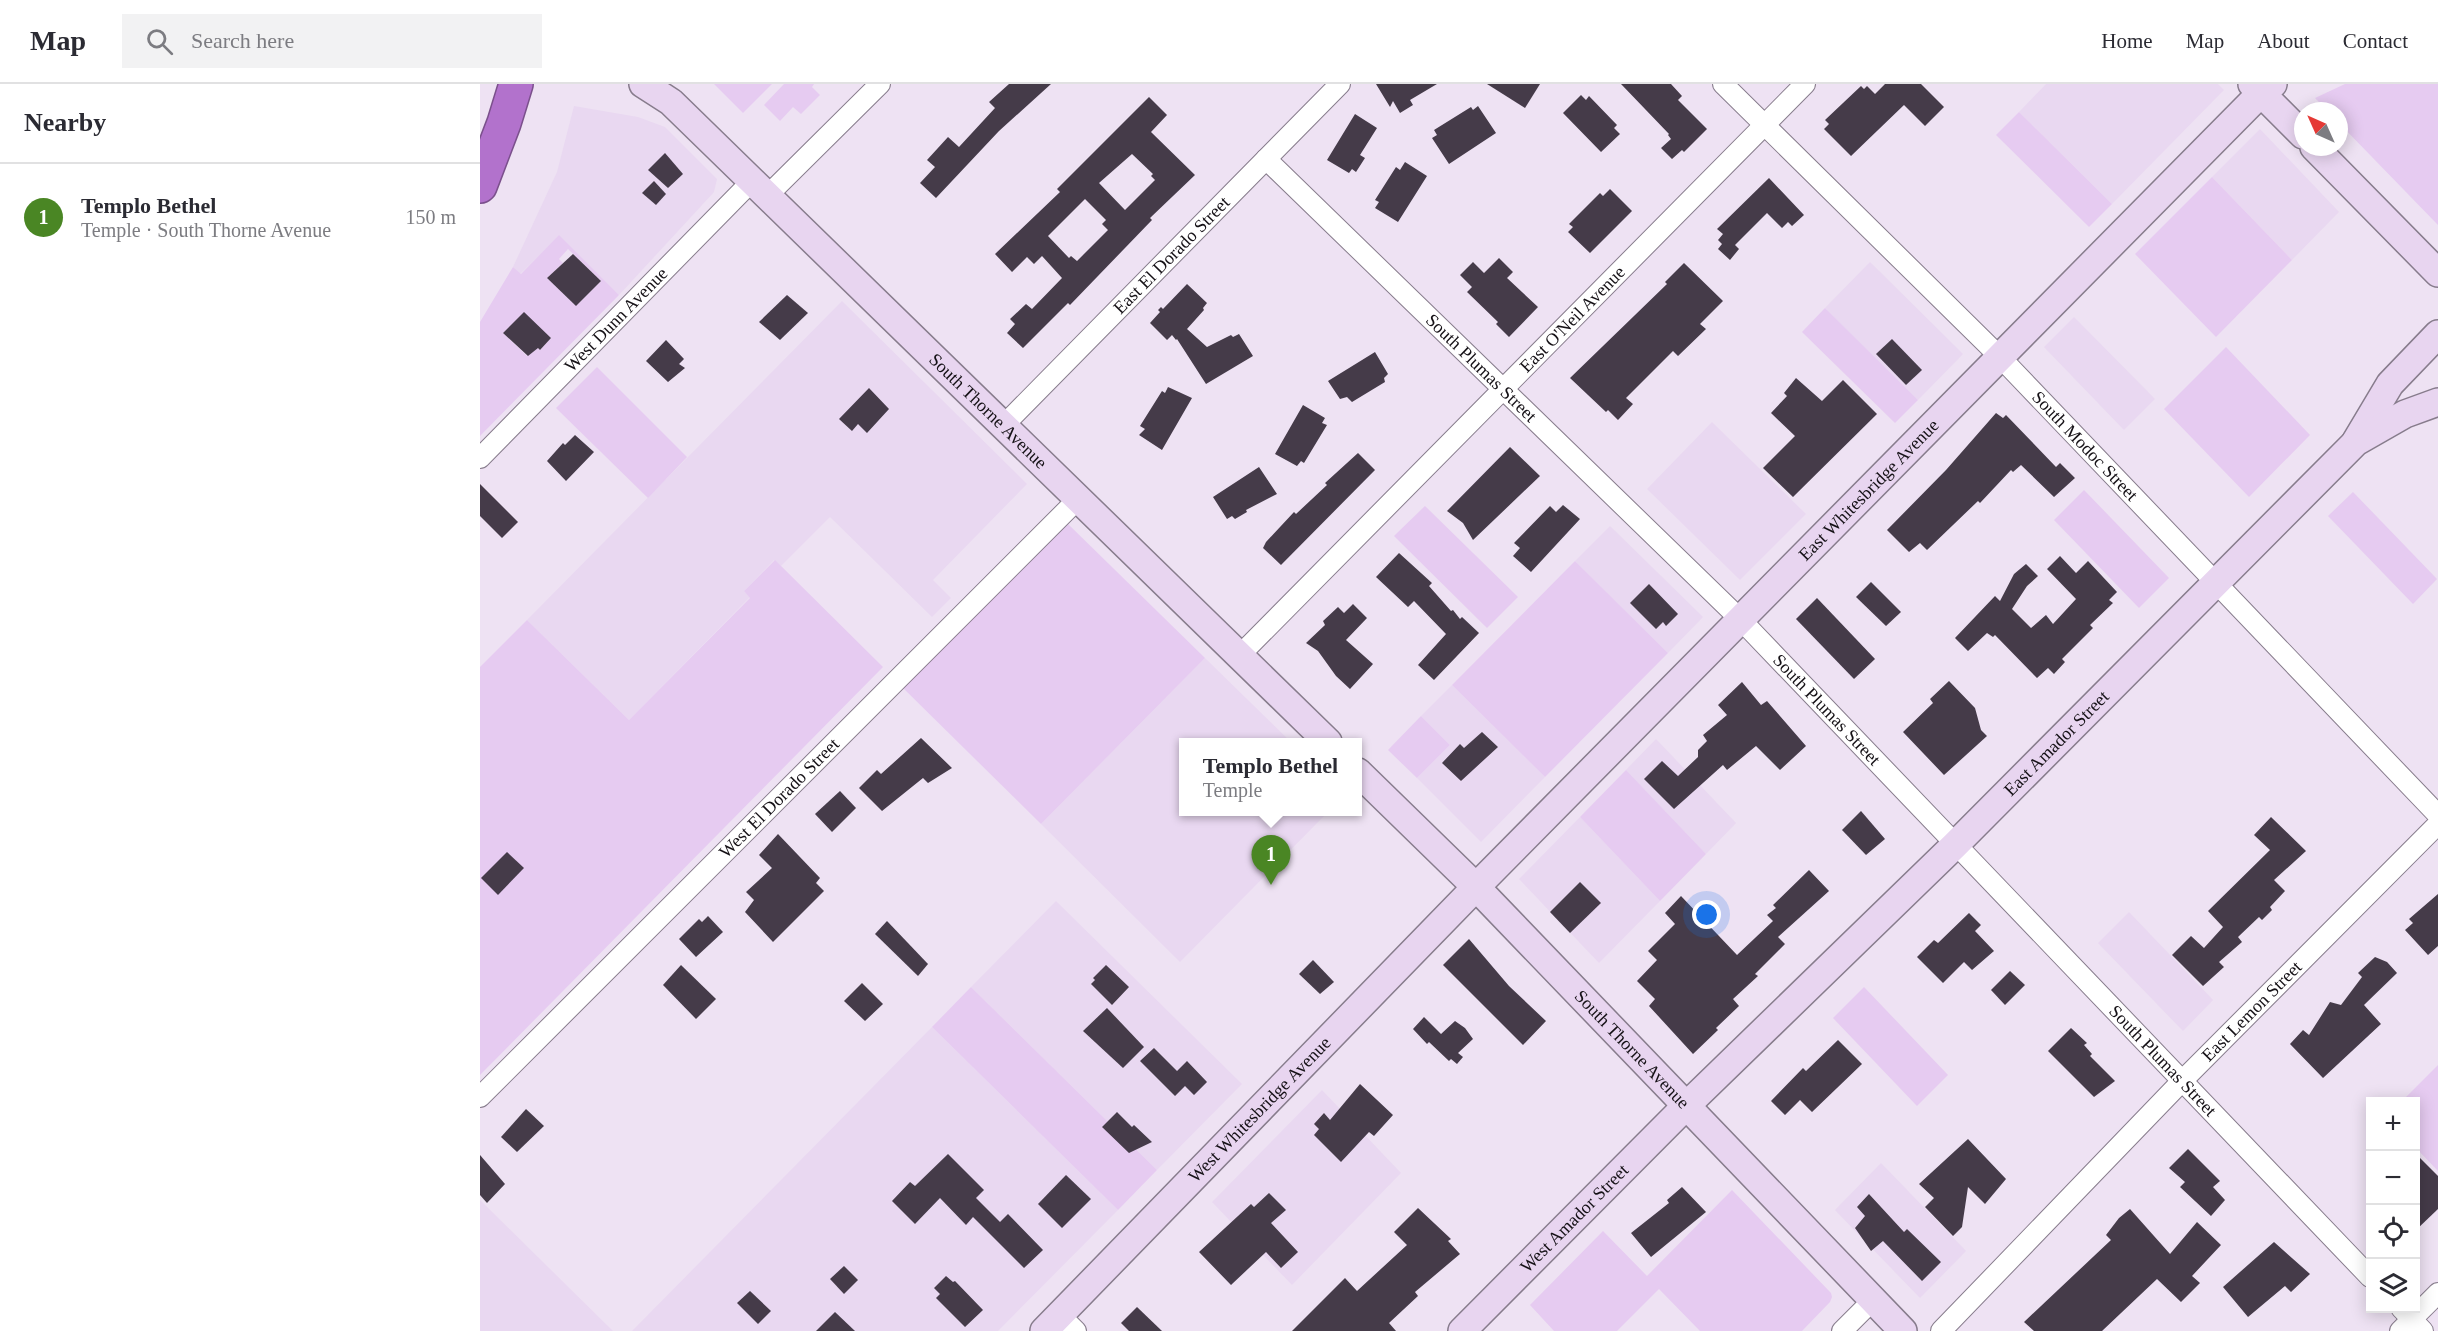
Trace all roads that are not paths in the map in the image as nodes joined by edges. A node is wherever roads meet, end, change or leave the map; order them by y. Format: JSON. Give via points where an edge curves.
{"nodes":[{"id":1,"x":516,"y":84,"type":"edge"},
{"id":2,"x":643,"y":84,"type":"edge"},
{"id":3,"x":880,"y":84,"type":"edge"},
{"id":4,"x":1340,"y":84,"type":"edge"},
{"id":5,"x":1723,"y":84,"type":"edge"},
{"id":6,"x":1805,"y":84,"type":"edge"},
{"id":7,"x":2262,"y":87,"type":"edge"},
{"id":8,"x":2294,"y":124,"type":"edge"},
{"id":9,"x":1764,"y":125,"type":"junction"},
{"id":10,"x":2323,"y":156,"type":"edge"},
{"id":11,"x":1266,"y":159,"type":"junction"},
{"id":12,"x":480,"y":186,"type":"edge"},
{"id":13,"x":760,"y":188,"type":"junction"},
{"id":14,"x":2438,"y":273,"type":"edge"},
{"id":15,"x":2438,"y":334,"type":"edge"},
{"id":16,"x":2001,"y":358,"type":"junction"},
{"id":17,"x":1503,"y":389,"type":"junction"},
{"id":18,"x":2438,"y":402,"type":"edge"},
{"id":19,"x":1003,"y":426,"type":"junction"},
{"id":20,"x":2356,"y":442,"type":"junction"},
{"id":21,"x":480,"y":458,"type":"edge"},
{"id":22,"x":1078,"y":499,"type":"junction"},
{"id":23,"x":2216,"y":584,"type":"junction"},
{"id":24,"x":1741,"y":620,"type":"junction"},
{"id":25,"x":1239,"y":657,"type":"junction"},
{"id":26,"x":1324,"y":738,"type":"edge"},
{"id":27,"x":1362,"y":776,"type":"edge"},
{"id":28,"x":2438,"y":815,"type":"edge"},
{"id":29,"x":2438,"y":824,"type":"edge"},
{"id":30,"x":1955,"y":844,"type":"junction"},
{"id":31,"x":1476,"y":887,"type":"junction"},
{"id":32,"x":2182,"y":1081,"type":"junction"},
{"id":33,"x":480,"y":1097,"type":"edge"},
{"id":34,"x":1686,"y":1106,"type":"junction"},
{"id":35,"x":2366,"y":1273,"type":"edge"},
{"id":36,"x":2438,"y":1293,"type":"edge"},
{"id":37,"x":1873,"y":1300,"type":"junction"},
{"id":38,"x":2409,"y":1322,"type":"edge"},
{"id":39,"x":1060,"y":1326,"type":"edge"},
{"id":40,"x":1462,"y":1331,"type":"edge"},
{"id":41,"x":1842,"y":1331,"type":"edge"},
{"id":42,"x":1903,"y":1331,"type":"edge"},
{"id":43,"x":1941,"y":1331,"type":"edge"}],
"edges":[{"from":1,"to":12,"type":"highway"},
{"from":2,"to":13,"type":"main road","name":"South Thorne Avenue","via":[[671,102]]},
{"from":3,"to":13,"type":"street","name":"West Dunn Avenue"},
{"from":4,"to":11,"type":"street","name":"East El Dorado Street"},
{"from":5,"to":9,"type":"street","name":"South Modoc Street"},
{"from":6,"to":9,"type":"street","name":"East O'Neil Avenue"},
{"from":7,"to":8,"type":"main road"},
{"from":7,"to":16,"type":"main road","name":"East Whitesbridge Avenue"},
{"from":9,"to":16,"type":"street","name":"South Modoc Street"},
{"from":9,"to":17,"type":"street","name":"East O'Neil Avenue"},
{"from":10,"to":14,"type":"main road"},
{"from":11,"to":17,"type":"street","name":"South Plumas Street"},
{"from":11,"to":19,"type":"street","name":"East El Dorado Street"},
{"from":13,"to":19,"type":"main road","name":"South Thorne Avenue"},
{"from":13,"to":21,"type":"street","name":"West Dunn Avenue"},
{"from":15,"to":20,"type":"main road","via":[[2390,384]]},
{"from":16,"to":23,"type":"street","name":"South Modoc Street"},
{"from":16,"to":24,"type":"main road","name":"East Whitesbridge Avenue"},
{"from":17,"to":24,"type":"street","name":"South Plumas Street"},
{"from":17,"to":25,"type":"street","name":"East O'Neil Avenue"},
{"from":18,"to":20,"type":"main road","name":"East Amador Street","via":[[2405,414]]},
{"from":19,"to":22,"type":"main road","name":"South Thorne Avenue"},
{"from":20,"to":23,"type":"main road","name":"East Amador Street"},
{"from":22,"to":25,"type":"main road","name":"South Thorne Avenue"},
{"from":22,"to":33,"type":"street","name":"West El Dorado Street"},
{"from":23,"to":28,"type":"street","name":"South Modoc Street"},
{"from":23,"to":30,"type":"main road","name":"East Amador Street"},
{"from":24,"to":30,"type":"street","name":"South Plumas Street"},
{"from":24,"to":31,"type":"main road","name":"East Whitesbridge Avenue"},
{"from":25,"to":26,"type":"main road","name":"South Thorne Avenue"},
{"from":27,"to":31,"type":"main road","name":"South Thorne Avenue"},
{"from":29,"to":32,"type":"street","name":"East Lemon Street"},
{"from":30,"to":32,"type":"street","name":"South Plumas Street"},
{"from":30,"to":34,"type":"main road","name":"East Amador Street"},
{"from":31,"to":34,"type":"main road","name":"South Thorne Avenue"},
{"from":31,"to":39,"type":"main road","name":"West Whitesbridge Avenue"},
{"from":32,"to":35,"type":"street","name":"South Plumas Street"},
{"from":32,"to":43,"type":"street","name":"East Lemon Street"},
{"from":34,"to":37,"type":"main road","name":"South Thorne Avenue"},
{"from":34,"to":40,"type":"main road","name":"West Amador Street"},
{"from":36,"to":38,"type":"street"},
{"from":37,"to":41,"type":"street"},
{"from":37,"to":42,"type":"main road","name":"South Thorne Avenue"}]}
